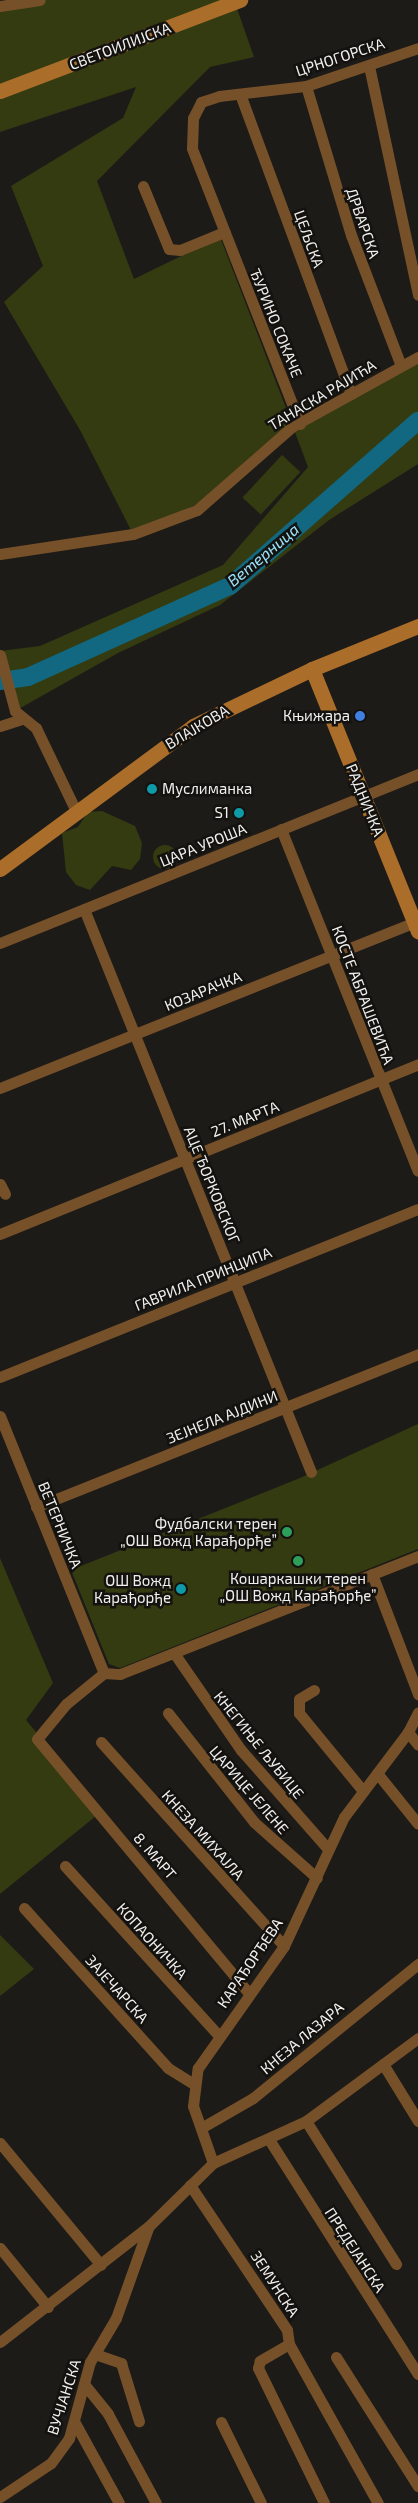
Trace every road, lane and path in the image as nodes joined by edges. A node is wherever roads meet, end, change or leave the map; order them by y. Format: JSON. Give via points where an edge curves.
{"nodes":[{"id":1,"x":40,"y":0,"type":"edge"},
{"id":2,"x":240,"y":0,"type":"edge"},
{"id":3,"x":0,"y":6,"type":"edge"},
{"id":4,"x":418,"y":48,"type":"edge"},
{"id":5,"x":369,"y":66,"type":"junction"},
{"id":6,"x":306,"y":86,"type":"junction"},
{"id":7,"x":0,"y":91,"type":"edge"},
{"id":8,"x":240,"y":94,"type":"junction"},
{"id":9,"x":143,"y":186,"type":"dead end"},
{"id":10,"x":224,"y":232,"type":"junction"},
{"id":11,"x":418,"y":295,"type":"edge"},
{"id":12,"x":418,"y":357,"type":"edge"},
{"id":13,"x":401,"y":366,"type":"junction"},
{"id":14,"x":351,"y":394,"type":"junction"},
{"id":15,"x":300,"y":424,"type":"junction"},
{"id":16,"x":0,"y":554,"type":"edge"},
{"id":17,"x":418,"y":626,"type":"edge"},
{"id":18,"x":0,"y":655,"type":"edge"},
{"id":19,"x":312,"y":669,"type":"junction"},
{"id":20,"x":18,"y":715,"type":"junction"},
{"id":21,"x":0,"y":726,"type":"edge"},
{"id":22,"x":418,"y":774,"type":"edge"},
{"id":23,"x":364,"y":796,"type":"junction"},
{"id":24,"x":76,"y":811,"type":"junction"},
{"id":25,"x":282,"y":829,"type":"junction"},
{"id":26,"x":0,"y":869,"type":"edge"},
{"id":27,"x":84,"y":909,"type":"junction"},
{"id":28,"x":417,"y":925,"type":"edge"},
{"id":29,"x":0,"y":943,"type":"edge"},
{"id":30,"x":332,"y":955,"type":"junction"},
{"id":31,"x":135,"y":1034,"type":"junction"},
{"id":32,"x":418,"y":1064,"type":"edge"},
{"id":33,"x":380,"y":1080,"type":"junction"},
{"id":34,"x":0,"y":1088,"type":"edge"},
{"id":35,"x":186,"y":1159,"type":"junction"},
{"id":36,"x":418,"y":1171,"type":"edge"},
{"id":37,"x":418,"y":1209,"type":"edge"},
{"id":38,"x":0,"y":1234,"type":"edge"},
{"id":39,"x":235,"y":1283,"type":"junction"},
{"id":40,"x":418,"y":1354,"type":"edge"},
{"id":41,"x":0,"y":1377,"type":"edge"},
{"id":42,"x":285,"y":1408,"type":"junction"},
{"id":43,"x":0,"y":1416,"type":"edge"},
{"id":44,"x":311,"y":1472,"type":"dead end"},
{"id":45,"x":36,"y":1507,"type":"junction"},
{"id":46,"x":418,"y":1556,"type":"edge"},
{"id":47,"x":372,"y":1574,"type":"junction"},
{"id":48,"x":174,"y":1654,"type":"junction"},
{"id":49,"x":104,"y":1673,"type":"junction"},
{"id":50,"x":314,"y":1690,"type":"dead end"},
{"id":51,"x":418,"y":1694,"type":"edge"},
{"id":52,"x":418,"y":1712,"type":"edge"},
{"id":53,"x":168,"y":1713,"type":"dead end"},
{"id":54,"x":408,"y":1732,"type":"junction"},
{"id":55,"x":101,"y":1742,"type":"dead end"},
{"id":56,"x":418,"y":1745,"type":"edge"},
{"id":57,"x":378,"y":1772,"type":"junction"},
{"id":58,"x":363,"y":1791,"type":"junction"},
{"id":59,"x":418,"y":1824,"type":"edge"},
{"id":60,"x":328,"y":1849,"type":"junction"},
{"id":61,"x":65,"y":1866,"type":"dead end"},
{"id":62,"x":317,"y":1878,"type":"junction"},
{"id":63,"x":24,"y":1908,"type":"dead end"},
{"id":64,"x":284,"y":1946,"type":"junction"},
{"id":65,"x":418,"y":1964,"type":"edge"},
{"id":66,"x":249,"y":1993,"type":"junction"},
{"id":67,"x":218,"y":2035,"type":"junction"},
{"id":68,"x":418,"y":2038,"type":"edge"},
{"id":69,"x":383,"y":2064,"type":"junction"},
{"id":70,"x":194,"y":2084,"type":"junction"},
{"id":71,"x":418,"y":2121,"type":"edge"},
{"id":72,"x":306,"y":2122,"type":"junction"},
{"id":73,"x":201,"y":2128,"type":"junction"},
{"id":74,"x":270,"y":2141,"type":"junction"},
{"id":75,"x":0,"y":2144,"type":"edge"},
{"id":76,"x":213,"y":2163,"type":"junction"},
{"id":77,"x":190,"y":2185,"type":"junction"},
{"id":78,"x":149,"y":2226,"type":"junction"},
{"id":79,"x":0,"y":2248,"type":"edge"},
{"id":80,"x":396,"y":2264,"type":"dead end"},
{"id":81,"x":101,"y":2266,"type":"junction"},
{"id":82,"x":48,"y":2307,"type":"junction"},
{"id":83,"x":0,"y":2342,"type":"edge"},
{"id":84,"x":288,"y":2344,"type":"junction"},
{"id":85,"x":95,"y":2354,"type":"junction"},
{"id":86,"x":336,"y":2357,"type":"dead end"},
{"id":87,"x":418,"y":2374,"type":"edge"},
{"id":88,"x":84,"y":2384,"type":"junction"},
{"id":89,"x":139,"y":2421,"type":"dead end"},
{"id":90,"x":221,"y":2422,"type":"dead end"},
{"id":91,"x":75,"y":2423,"type":"junction"},
{"id":92,"x":418,"y":2486,"type":"edge"},
{"id":93,"x":0,"y":2497,"type":"edge"},
{"id":94,"x":120,"y":2503,"type":"edge"},
{"id":95,"x":156,"y":2503,"type":"edge"},
{"id":96,"x":261,"y":2503,"type":"edge"},
{"id":97,"x":324,"y":2503,"type":"edge"},
{"id":98,"x":378,"y":2503,"type":"edge"}],
"edges":[{"from":1,"to":3,"type":"street"},
{"from":2,"to":7,"type":"main road","name":"СВЕТОИЛИЈСКА"},
{"from":4,"to":5,"type":"street","name":"ЦРНОГОРСКА"},
{"from":5,"to":6,"type":"street","name":"ЦРНОГОРСКА"},
{"from":5,"to":11,"type":"street"},
{"from":6,"to":8,"type":"street","name":"ЦРНОГОРСКА"},
{"from":6,"to":13,"type":"street","name":"ДРВАРСКА","via":[[351,235]]},
{"from":8,"to":10,"type":"street","name":"ЂУРИНО СОКАЧЕ","via":[[201,102],[190,131],[192,148]]},
{"from":8,"to":14,"type":"street","name":"ЦЕЉСКА"},
{"from":9,"to":10,"type":"street","via":[[169,250],[180,250]]},
{"from":10,"to":15,"type":"street","name":"ЂУРИНО СОКАЧЕ"},
{"from":12,"to":13,"type":"street","name":"ТАНАСКА РАЈИЋА"},
{"from":13,"to":14,"type":"street","name":"ТАНАСКА РАЈИЋА"},
{"from":14,"to":15,"type":"street","name":"ТАНАСКА РАЈИЋА"},
{"from":15,"to":16,"type":"street","name":"ТАНАСКА РАЈИЋА","via":[[262,449],[211,502],[182,516],[133,534]]},
{"from":17,"to":19,"type":"main road","name":"ВЛАЈКОВА"},
{"from":18,"to":20,"type":"street"},
{"from":19,"to":23,"type":"main road","name":"РАДНИЧКА"},
{"from":19,"to":24,"type":"main road","name":"ВЛАЈКОВА","via":[[193,726]]},
{"from":20,"to":21,"type":"street"},
{"from":20,"to":24,"type":"street","via":[[36,728]]},
{"from":22,"to":23,"type":"street","name":"ЦАРА УРОША"},
{"from":23,"to":25,"type":"street","name":"ЦАРА УРОША"},
{"from":23,"to":28,"type":"main road","name":"РАДНИЧКА"},
{"from":24,"to":26,"type":"main road","name":"ВЛАЈКОВА"},
{"from":25,"to":27,"type":"street","name":"ЦАРА УРОША"},
{"from":25,"to":30,"type":"street","name":"КОСТЕ АБРАШЕВИЋА"},
{"from":27,"to":29,"type":"street","name":"ЦАРА УРОША"},
{"from":27,"to":31,"type":"street","name":"АЦЕ ЂОРКОВСКОГ"},
{"from":28,"to":30,"type":"street","name":"КОЗАРАЧКА"},
{"from":30,"to":31,"type":"street","name":"КОЗАРАЧКА"},
{"from":30,"to":33,"type":"street","name":"КОСТЕ АБРАШЕВИЋА"},
{"from":31,"to":34,"type":"street","name":"КОЗАРАЧКА"},
{"from":31,"to":35,"type":"street","name":"АЦЕ ЂОРКОВСКОГ"},
{"from":32,"to":33,"type":"street","name":"27. МАРТА"},
{"from":33,"to":35,"type":"street","name":"27. МАРТА"},
{"from":33,"to":36,"type":"street","name":"КОСТЕ АБРАШЕВИЋА"},
{"from":35,"to":38,"type":"street","name":"27. МАРТА"},
{"from":35,"to":39,"type":"street","name":"АЦЕ ЂОРКОВСКОГ"},
{"from":37,"to":39,"type":"street","name":"ГАВРИЛА ПРИНЦИПА"},
{"from":39,"to":41,"type":"street","name":"ГАВРИЛА ПРИНЦИПА"},
{"from":39,"to":42,"type":"street","name":"АЦЕ ЂОРКОВСКОГ"},
{"from":40,"to":42,"type":"street","name":"ЗЕЈНЕЛА АЈДИНИ"},
{"from":42,"to":44,"type":"street","name":"АЦЕ ЂОРКОВСКОГ"},
{"from":42,"to":45,"type":"street","name":"ЗЕЈНЕЛА АЈДИНИ"},
{"from":43,"to":45,"type":"street","name":"ВЕТЕРНИЧКА"},
{"from":45,"to":49,"type":"street","name":"ВЕТЕРНИЧКА"},
{"from":46,"to":47,"type":"street"},
{"from":47,"to":48,"type":"street"},
{"from":47,"to":51,"type":"street"},
{"from":48,"to":49,"type":"street","via":[[120,1674]]},
{"from":48,"to":60,"type":"street","name":"КНЕГИЊЕ ЉУБИЦЕ","via":[[240,1750]]},
{"from":49,"to":66,"type":"street","name":"8. МАРТ","via":[[66,1704],[37,1739]]},
{"from":50,"to":58,"type":"street","via":[[299,1699],[299,1713]]},
{"from":52,"to":54,"type":"street","name":"КАРАЂОРЂЕВА"},
{"from":53,"to":62,"type":"street","name":"ЦАРИЦЕ ЈЕЛЕНЕ","via":[[254,1822]]},
{"from":54,"to":56,"type":"street"},
{"from":54,"to":57,"type":"street","name":"КАРАЂОРЂЕВА"},
{"from":55,"to":64,"type":"street","name":"КНЕЗА МИХАЈЛА"},
{"from":57,"to":58,"type":"street","name":"КАРАЂОРЂЕВА"},
{"from":57,"to":59,"type":"street"},
{"from":58,"to":60,"type":"street","name":"КАРАЂОРЂЕВА"},
{"from":60,"to":62,"type":"street","name":"КАРАЂОРЂЕВА"},
{"from":61,"to":67,"type":"street","name":"КОПАОНИЧКА"},
{"from":62,"to":64,"type":"street","name":"КАРАЂОРЂЕВА"},
{"from":63,"to":70,"type":"street","name":"ЗАЈЕЧАРСКА","via":[[168,2068]]},
{"from":64,"to":66,"type":"street","name":"КАРАЂОРЂЕВА"},
{"from":65,"to":73,"type":"street","name":"КНЕЗА ЛАЗАРА","via":[[253,2098]]},
{"from":66,"to":67,"type":"street","name":"КАРАЂОРЂЕВА"},
{"from":67,"to":70,"type":"street","name":"КАРАЂОРЂЕВА","via":[[198,2068]]},
{"from":68,"to":69,"type":"street"},
{"from":69,"to":71,"type":"street"},
{"from":69,"to":72,"type":"street"},
{"from":70,"to":73,"type":"street","name":"КАРАЂОРЂЕВА","via":[[193,2106]]},
{"from":72,"to":74,"type":"street"},
{"from":72,"to":80,"type":"street"},
{"from":73,"to":76,"type":"street","name":"КАРАЂОРЂЕВА"},
{"from":74,"to":76,"type":"street"},
{"from":74,"to":87,"type":"street","name":"ПРЕДЕЈАНСКА"},
{"from":75,"to":81,"type":"street"},
{"from":76,"to":77,"type":"street"},
{"from":77,"to":78,"type":"street"},
{"from":77,"to":84,"type":"street","name":"ЗЕМУНСКА","via":[[281,2317]]},
{"from":78,"to":81,"type":"street"},
{"from":78,"to":85,"type":"street","name":"ВУЧЈАНСКА","via":[[116,2318]]},
{"from":79,"to":82,"type":"street"},
{"from":81,"to":82,"type":"street"},
{"from":82,"to":83,"type":"street"},
{"from":84,"to":97,"type":"street","via":[[260,2361],[258,2368]]},
{"from":84,"to":98,"type":"street","name":"ЗЕМУНСКА"},
{"from":85,"to":88,"type":"street","name":"ВУЧЈАНСКА"},
{"from":85,"to":89,"type":"street","via":[[121,2363]]},
{"from":86,"to":92,"type":"street"},
{"from":88,"to":91,"type":"street","name":"ВУЧЈАНСКА"},
{"from":88,"to":95,"type":"street","via":[[108,2414]]},
{"from":90,"to":96,"type":"street"},
{"from":91,"to":93,"type":"street","name":"ВУЧЈАНСКА","via":[[51,2463]]},
{"from":91,"to":94,"type":"street"}]}
